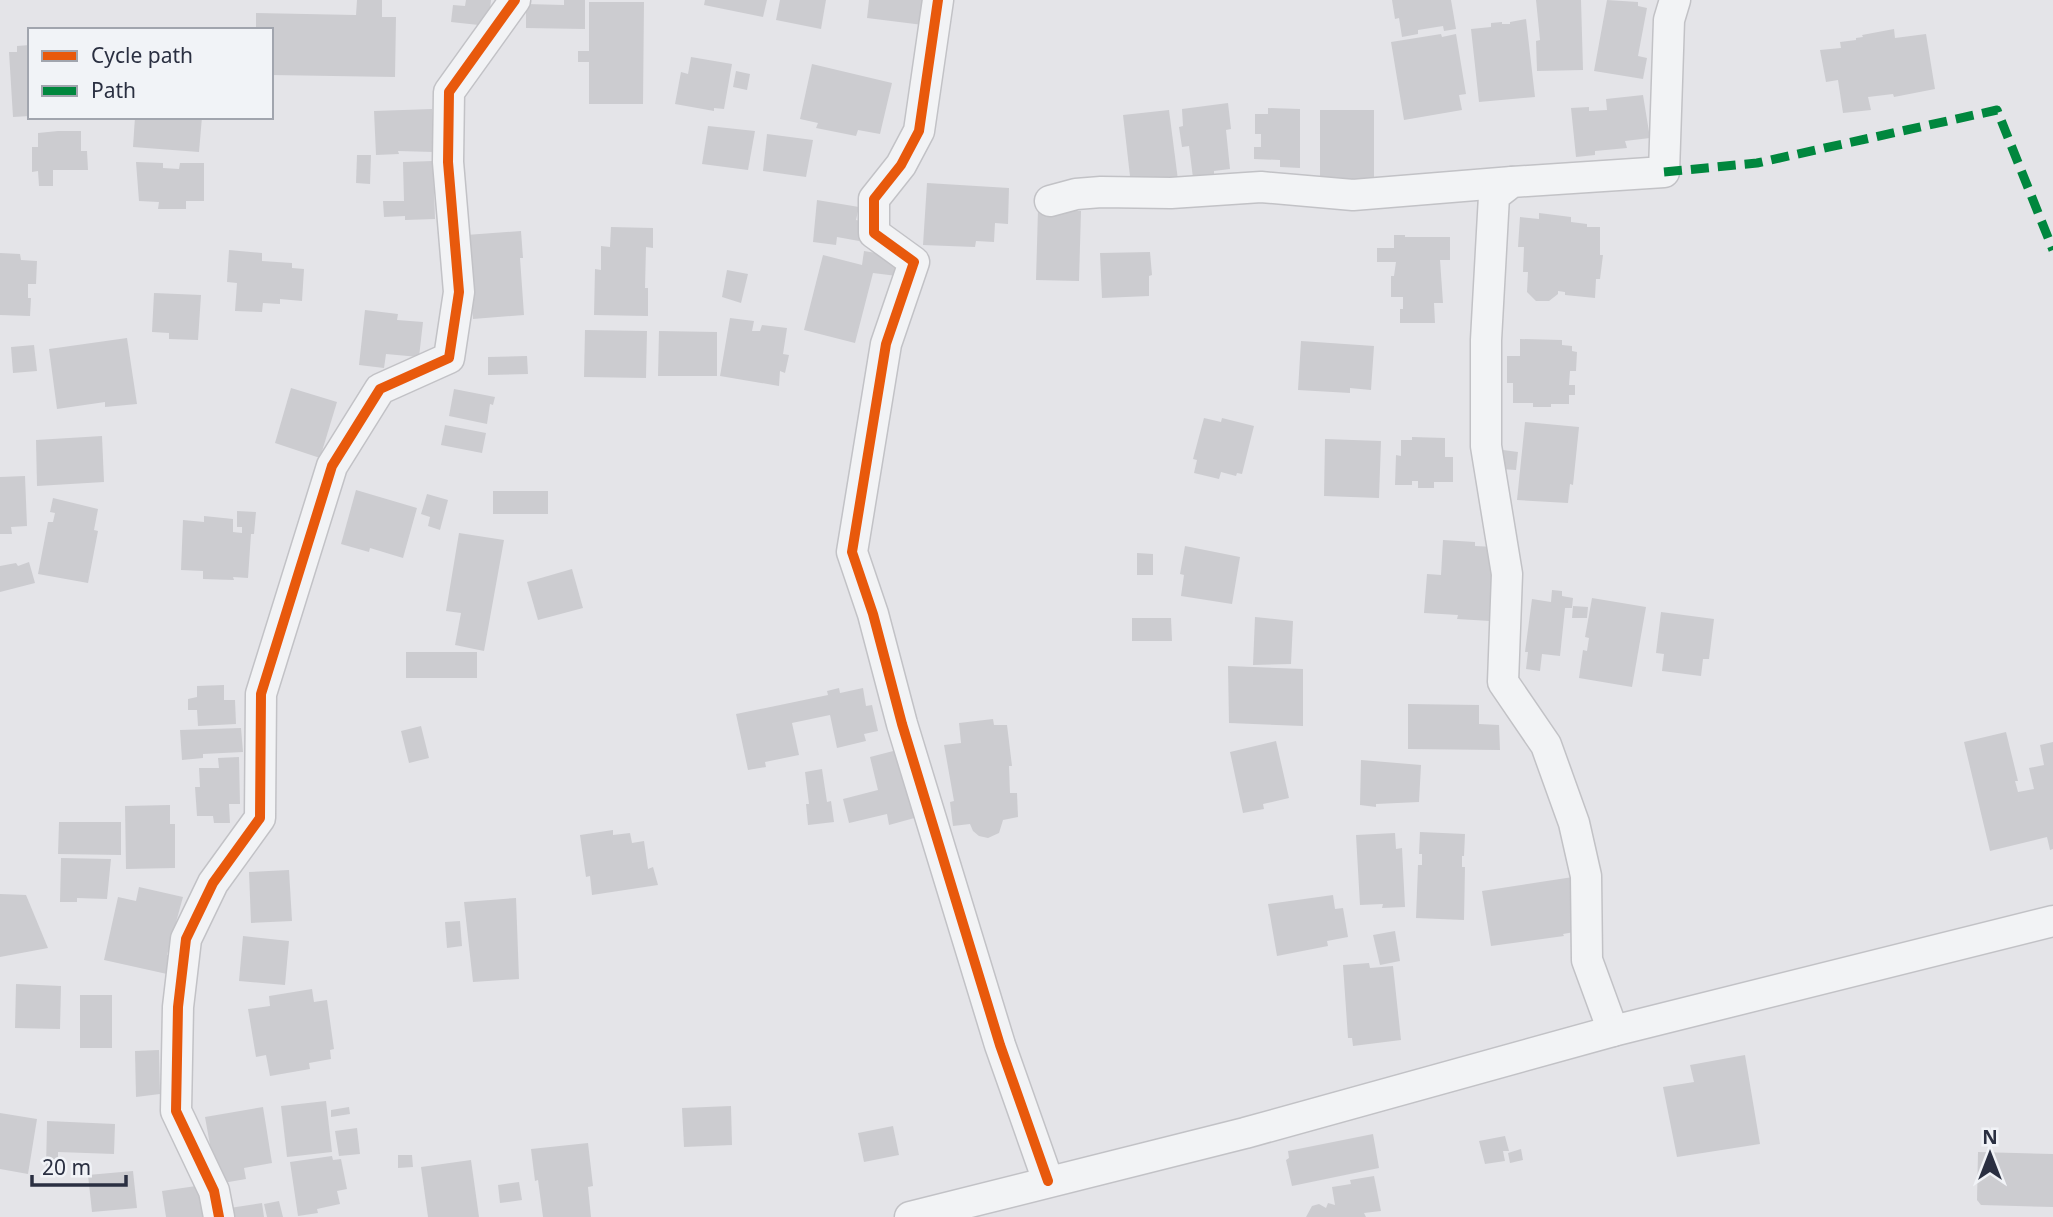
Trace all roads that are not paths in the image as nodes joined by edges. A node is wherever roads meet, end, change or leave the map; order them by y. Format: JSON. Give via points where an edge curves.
{"nodes":[{"id":1,"x":515,"y":0,"type":"edge"},
{"id":2,"x":938,"y":0,"type":"edge"},
{"id":3,"x":1675,"y":0,"type":"edge"},
{"id":4,"x":1512,"y":182,"type":"junction"},
{"id":5,"x":1050,"y":201,"type":"dead end"},
{"id":6,"x":2053,"y":921,"type":"edge"},
{"id":7,"x":1614,"y":1031,"type":"junction"},
{"id":8,"x":1048,"y":1181,"type":"junction"},
{"id":9,"x":219,"y":1217,"type":"edge"},
{"id":10,"x":910,"y":1217,"type":"edge"}],
"edges":[{"from":1,"to":9,"type":"street","via":[[449,92],[448,162],[459,292],[449,358],[380,389],[332,466],[261,694],[260,818],[213,883],[186,939],[178,1007],[176,1111],[214,1191]]},
{"from":2,"to":8,"type":"street","via":[[919,131],[901,166],[874,199],[874,233],[914,262],[886,344],[852,552],[999,1045]]},
{"from":3,"to":4,"type":"street","via":[[1669,20],[1664,172]]},
{"from":4,"to":5,"type":"street","via":[[1353,195],[1261,187],[1101,192]]},
{"from":4,"to":7,"type":"street","via":[[1494,196],[1486,340],[1486,446],[1507,574],[1503,682],[1546,745],[1574,823],[1586,876],[1587,960]]},
{"from":6,"to":7,"type":"street"},
{"from":7,"to":8,"type":"street","via":[[1245,1133]]},
{"from":8,"to":10,"type":"street"}]}
